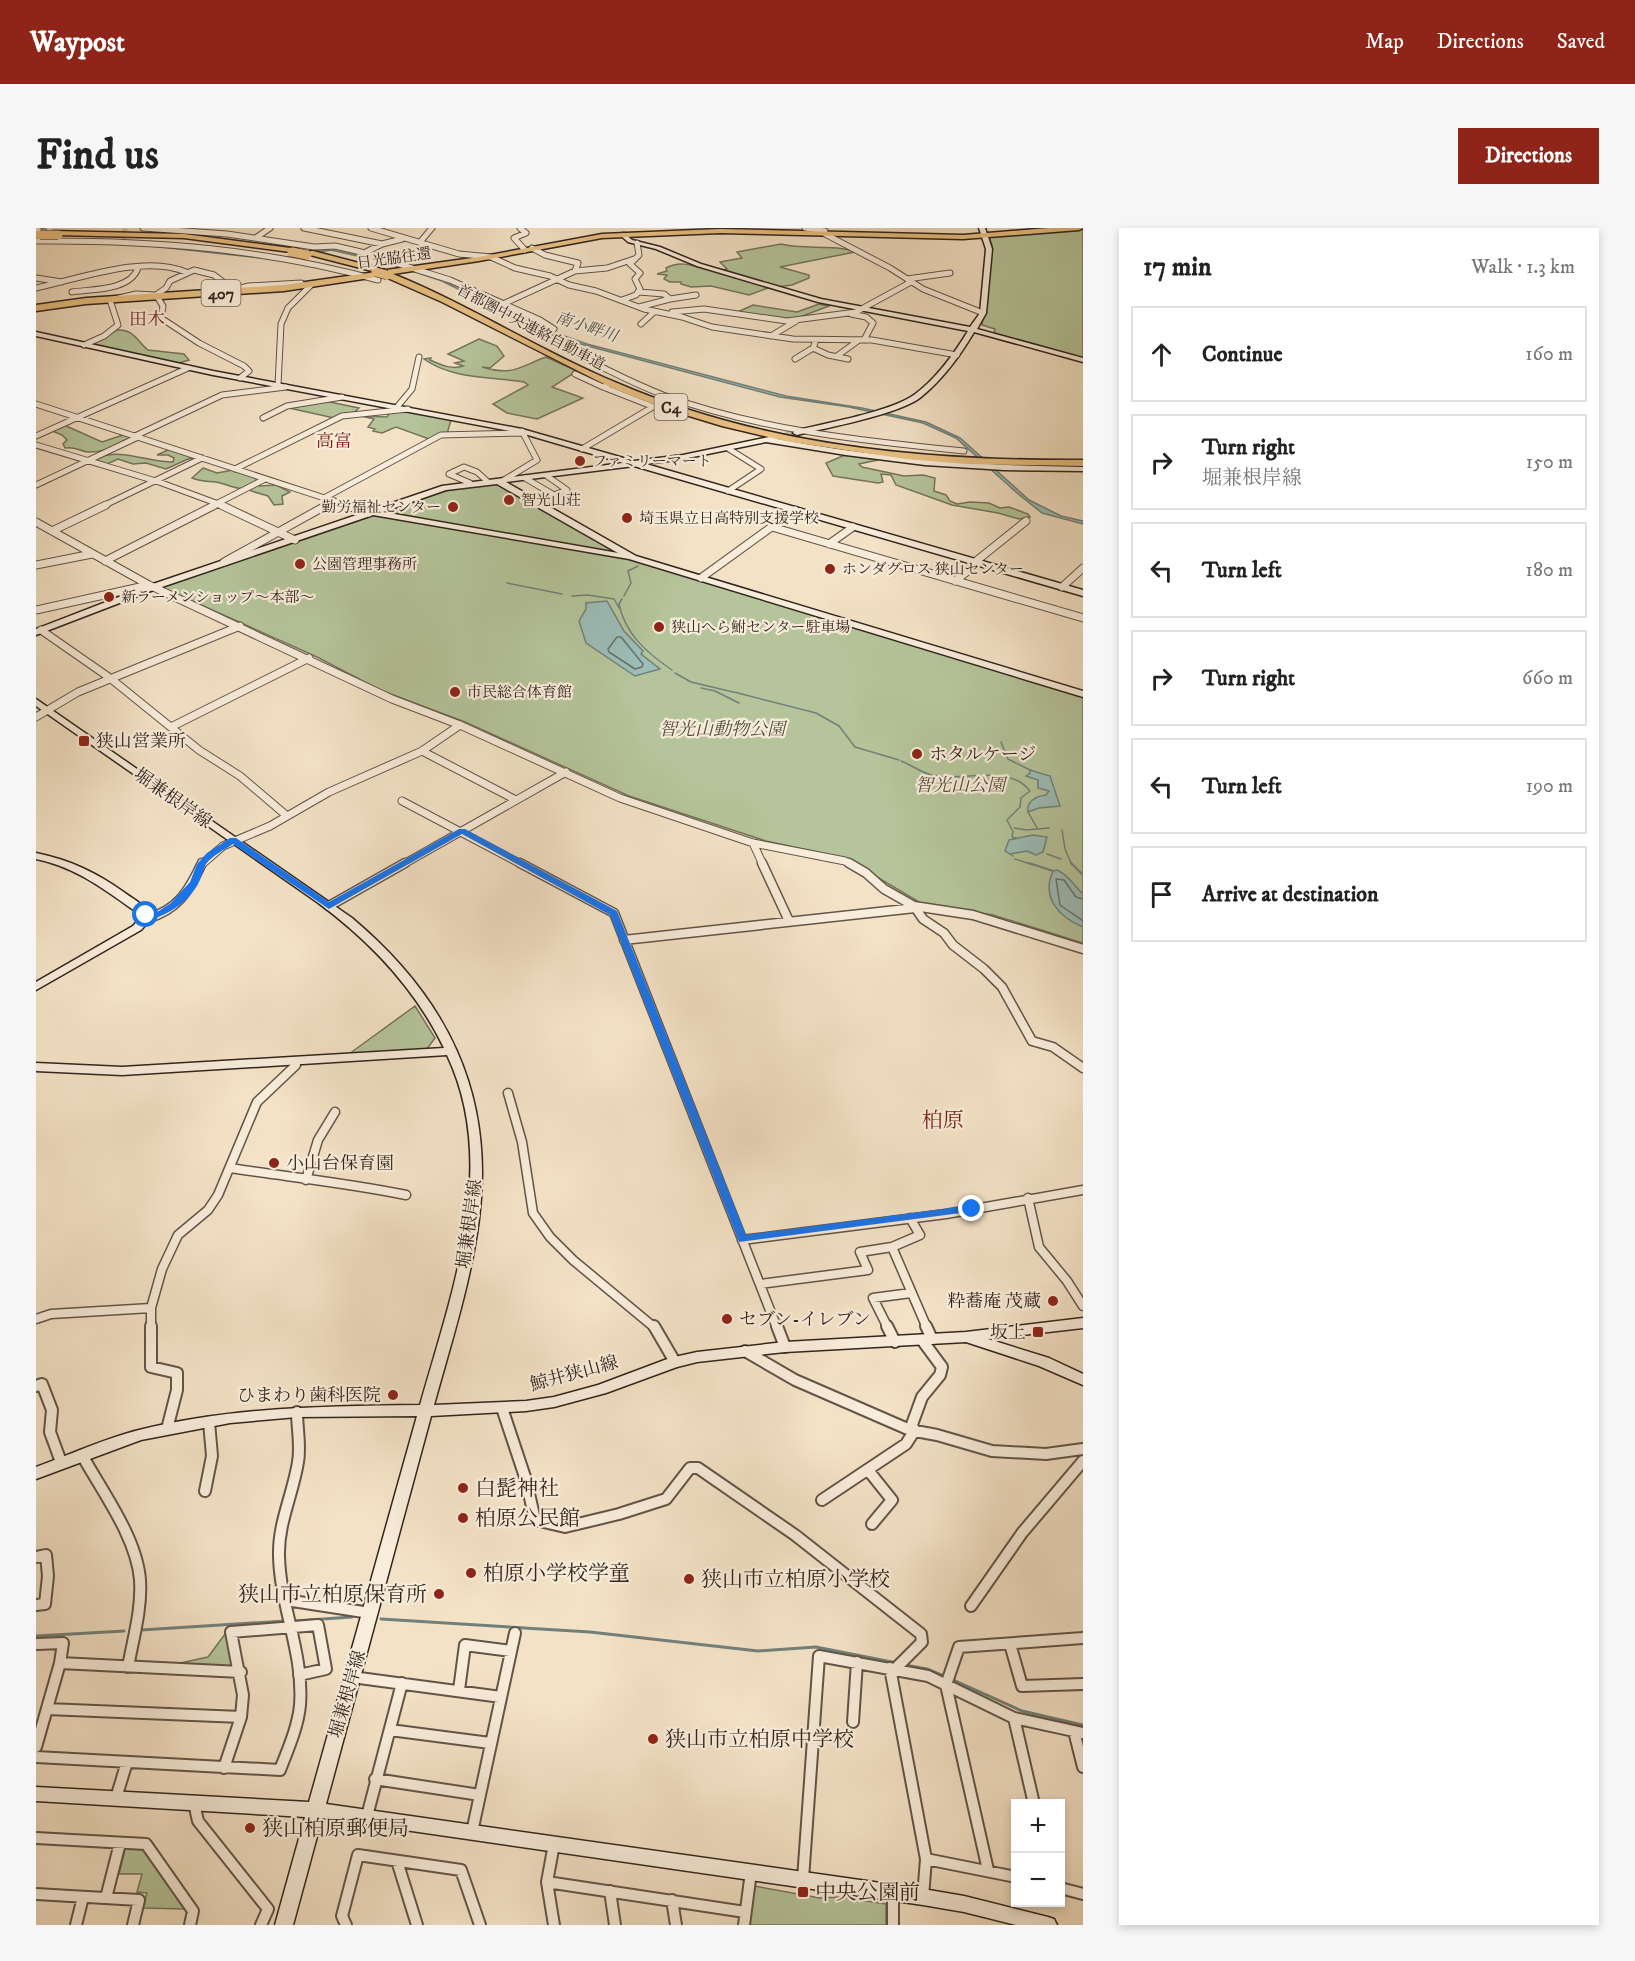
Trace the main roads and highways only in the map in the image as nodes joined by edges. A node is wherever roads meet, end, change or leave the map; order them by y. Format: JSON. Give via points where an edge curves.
{"nodes":[{"id":1,"x":1079,"y":228,"type":"edge"},
{"id":2,"x":623,"y":231,"type":"edge"},
{"id":3,"x":825,"y":232,"type":"edge"},
{"id":4,"x":983,"y":232,"type":"edge"},
{"id":5,"x":37,"y":234,"type":"edge"},
{"id":6,"x":36,"y":308,"type":"edge"},
{"id":7,"x":1083,"y":461,"type":"edge"}],
"edges":[{"from":1,"to":4,"type":"highway","name":"日光脇往還","number":"407"},
{"from":2,"to":3,"type":"highway","name":"日光脇往還","number":"407"},
{"from":2,"to":6,"type":"highway","name":"日光脇往還","number":"407","via":[[491,257],[315,284]]},
{"from":3,"to":4,"type":"highway","name":"日光脇往還","number":"407"},
{"from":5,"to":7,"type":"highway","name":"首都圏中央連絡自動車道","number":"C4","bridge":true,"via":[[183,238],[294,254],[312,251],[456,304],[596,378],[724,423],[885,453],[979,462]]}]}
